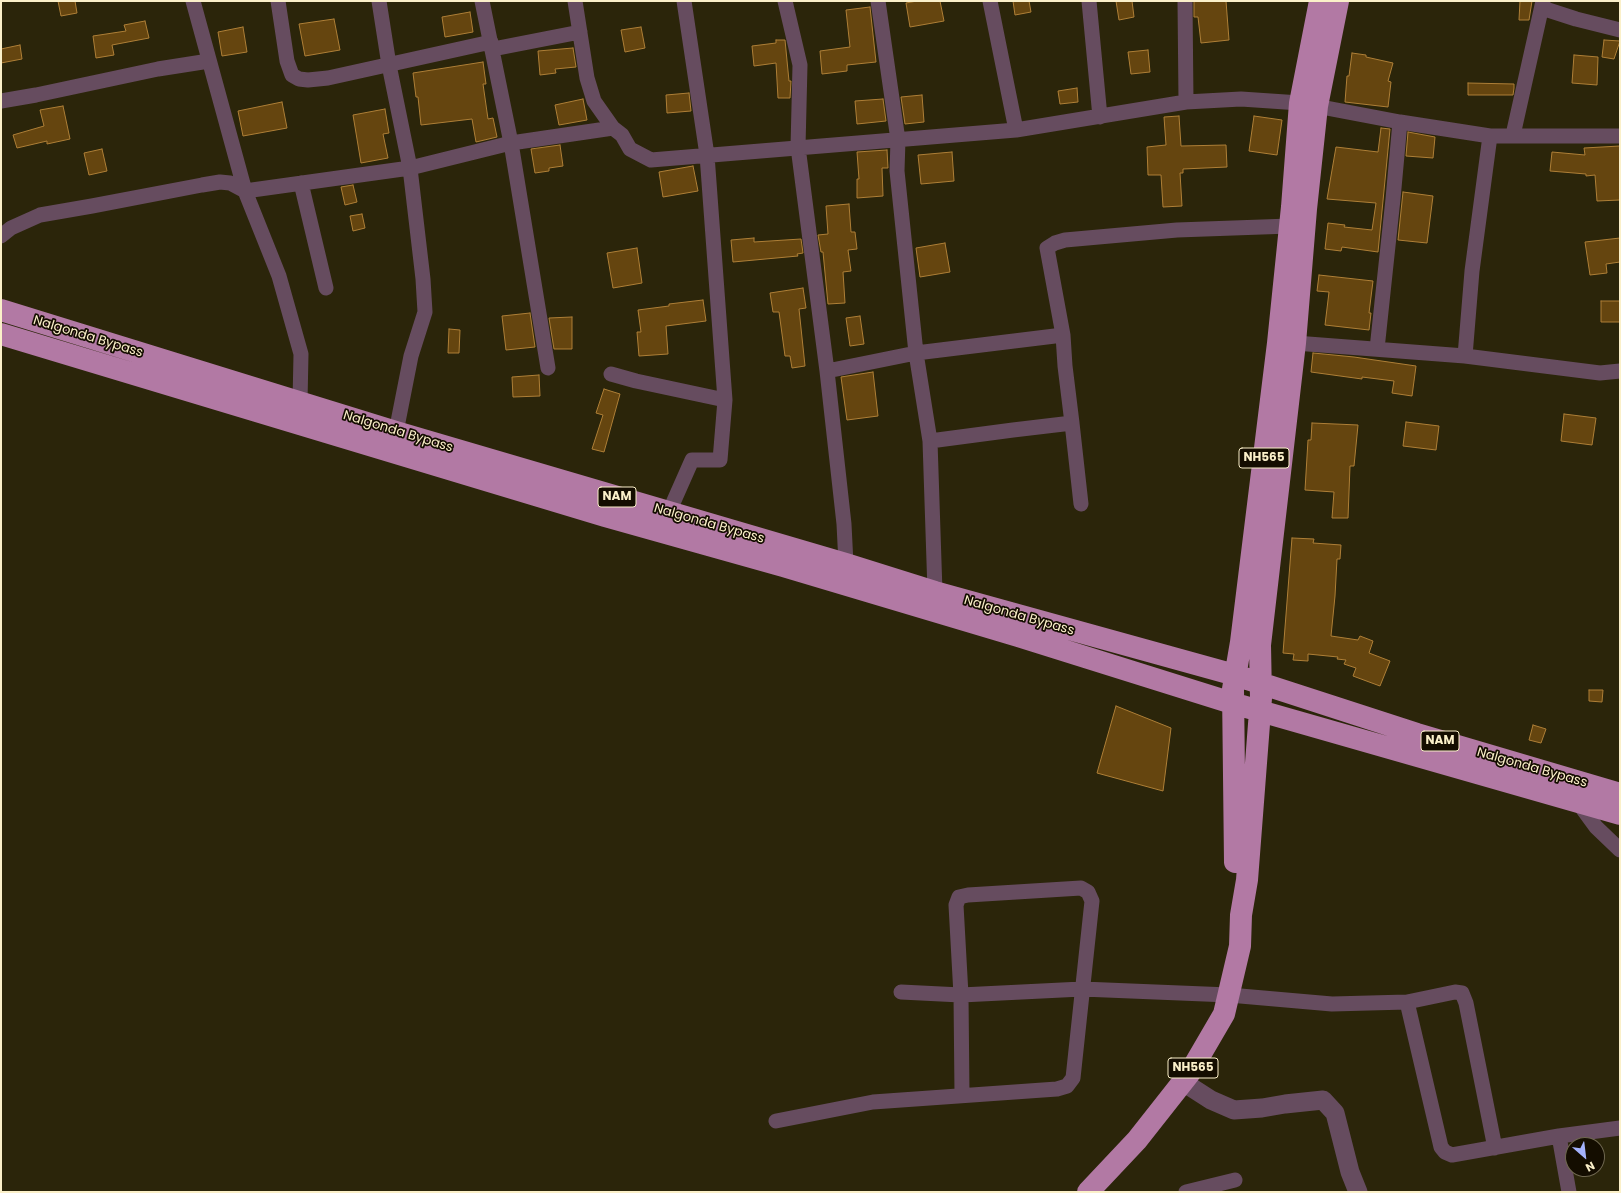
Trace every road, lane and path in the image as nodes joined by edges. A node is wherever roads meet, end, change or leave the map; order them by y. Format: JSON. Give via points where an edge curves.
{"nodes":[{"id":1,"x":193,"y":1,"type":"edge"},
{"id":2,"x":278,"y":1,"type":"edge"},
{"id":3,"x":379,"y":1,"type":"edge"},
{"id":4,"x":482,"y":1,"type":"edge"},
{"id":5,"x":575,"y":1,"type":"edge"},
{"id":6,"x":684,"y":1,"type":"edge"},
{"id":7,"x":785,"y":1,"type":"edge"},
{"id":8,"x":878,"y":1,"type":"edge"},
{"id":9,"x":990,"y":1,"type":"edge"},
{"id":10,"x":1089,"y":1,"type":"edge"},
{"id":11,"x":1185,"y":1,"type":"edge"},
{"id":12,"x":1320,"y":1,"type":"edge"},
{"id":13,"x":1338,"y":1,"type":"edge"},
{"id":14,"x":1543,"y":5,"type":"edge"},
{"id":15,"x":1620,"y":30,"type":"edge"},
{"id":16,"x":580,"y":32,"type":"junction"},
{"id":17,"x":492,"y":46,"type":"junction"},
{"id":18,"x":209,"y":61,"type":"junction"},
{"id":19,"x":389,"y":65,"type":"junction"},
{"id":20,"x":1,"y":101,"type":"edge"},
{"id":21,"x":1186,"y":102,"type":"junction"},
{"id":22,"x":1309,"y":104,"type":"junction"},
{"id":23,"x":1100,"y":117,"type":"junction"},
{"id":24,"x":1400,"y":122,"type":"junction"},
{"id":25,"x":613,"y":128,"type":"junction"},
{"id":26,"x":1016,"y":130,"type":"junction"},
{"id":27,"x":1513,"y":135,"type":"junction"},
{"id":28,"x":1490,"y":136,"type":"junction"},
{"id":29,"x":1620,"y":136,"type":"edge"},
{"id":30,"x":898,"y":140,"type":"junction"},
{"id":31,"x":511,"y":143,"type":"junction"},
{"id":32,"x":798,"y":147,"type":"junction"},
{"id":33,"x":707,"y":155,"type":"junction"},
{"id":34,"x":410,"y":168,"type":"junction"},
{"id":35,"x":301,"y":183,"type":"junction"},
{"id":36,"x":245,"y":191,"type":"junction"},
{"id":37,"x":1290,"y":226,"type":"junction"},
{"id":38,"x":1,"y":236,"type":"edge"},
{"id":39,"x":326,"y":288,"type":"dead end"},
{"id":40,"x":1,"y":310,"type":"edge"},
{"id":41,"x":1,"y":334,"type":"edge"},
{"id":42,"x":1063,"y":335,"type":"junction"},
{"id":43,"x":1295,"y":343,"type":"junction"},
{"id":44,"x":1377,"y":349,"type":"junction"},
{"id":45,"x":916,"y":353,"type":"junction"},
{"id":46,"x":1465,"y":356,"type":"junction"},
{"id":47,"x":548,"y":368,"type":"dead end"},
{"id":48,"x":827,"y":371,"type":"junction"},
{"id":49,"x":1620,"y":371,"type":"edge"},
{"id":50,"x":611,"y":374,"type":"dead end"},
{"id":51,"x":725,"y":400,"type":"junction"},
{"id":52,"x":300,"y":402,"type":"junction"},
{"id":53,"x":1072,"y":423,"type":"junction"},
{"id":54,"x":396,"y":432,"type":"junction"},
{"id":55,"x":930,"y":441,"type":"junction"},
{"id":56,"x":1081,"y":504,"type":"dead end"},
{"id":57,"x":669,"y":512,"type":"junction"},
{"id":58,"x":846,"y":564,"type":"junction"},
{"id":59,"x":935,"y":592,"type":"junction"},
{"id":60,"x":1235,"y":675,"type":"junction"},
{"id":61,"x":1262,"y":683,"type":"junction"},
{"id":62,"x":1232,"y":703,"type":"junction"},
{"id":63,"x":1260,"y":711,"type":"junction"},
{"id":64,"x":1620,"y":794,"type":"edge"},
{"id":65,"x":1577,"y":801,"type":"junction"},
{"id":66,"x":1620,"y":814,"type":"edge"},
{"id":67,"x":1620,"y":850,"type":"edge"},
{"id":68,"x":1241,"y":915,"type":"junction"},
{"id":69,"x":1082,"y":989,"type":"junction"},
{"id":70,"x":901,"y":992,"type":"dead end"},
{"id":71,"x":962,"y":995,"type":"junction"},
{"id":72,"x":1229,"y":995,"type":"junction"},
{"id":73,"x":1407,"y":1002,"type":"junction"},
{"id":74,"x":1183,"y":1082,"type":"junction"},
{"id":75,"x":962,"y":1095,"type":"junction"},
{"id":76,"x":776,"y":1121,"type":"dead end"},
{"id":77,"x":1620,"y":1128,"type":"edge"},
{"id":78,"x":1559,"y":1136,"type":"junction"},
{"id":79,"x":1495,"y":1148,"type":"junction"},
{"id":80,"x":1235,"y":1180,"type":"dead end"},
{"id":81,"x":1088,"y":1192,"type":"edge"},
{"id":82,"x":1186,"y":1192,"type":"edge"},
{"id":83,"x":1358,"y":1192,"type":"edge"},
{"id":84,"x":1569,"y":1192,"type":"edge"}],
"edges":[{"from":1,"to":18,"type":"street"},
{"from":2,"to":19,"type":"street","via":[[287,61],[292,75],[308,80],[328,78]]},
{"from":3,"to":19,"type":"street"},
{"from":4,"to":17,"type":"street"},
{"from":5,"to":16,"type":"street"},
{"from":6,"to":33,"type":"street"},
{"from":7,"to":32,"type":"street","via":[[800,65]]},
{"from":8,"to":30,"type":"street"},
{"from":9,"to":26,"type":"street"},
{"from":10,"to":23,"type":"street"},
{"from":11,"to":21,"type":"street"},
{"from":12,"to":22,"type":"highway","number":"NH565"},
{"from":13,"to":22,"type":"highway","number":"NH565"},
{"from":14,"to":15,"type":"street","via":[[1576,19]]},
{"from":14,"to":27,"type":"street"},
{"from":16,"to":17,"type":"street"},
{"from":16,"to":25,"type":"street","via":[[587,78],[594,101]]},
{"from":17,"to":19,"type":"street"},
{"from":17,"to":31,"type":"street"},
{"from":18,"to":20,"type":"street"},
{"from":18,"to":36,"type":"street"},
{"from":19,"to":34,"type":"street"},
{"from":21,"to":22,"type":"street","via":[[1241,99]]},
{"from":21,"to":23,"type":"street"},
{"from":22,"to":24,"type":"street"},
{"from":22,"to":37,"type":"highway","number":"NH565"},
{"from":22,"to":43,"type":"highway","number":"NH565","via":[[1306,209]]},
{"from":23,"to":26,"type":"street"},
{"from":24,"to":28,"type":"street"},
{"from":24,"to":44,"type":"street"},
{"from":25,"to":31,"type":"street"},
{"from":25,"to":33,"type":"street","via":[[622,135],[630,149],[651,160]]},
{"from":26,"to":30,"type":"street"},
{"from":27,"to":28,"type":"street"},
{"from":27,"to":29,"type":"street"},
{"from":28,"to":46,"type":"street","via":[[1472,271]]},
{"from":30,"to":32,"type":"street"},
{"from":30,"to":45,"type":"street","via":[[897,171]]},
{"from":31,"to":34,"type":"street"},
{"from":31,"to":47,"type":"street"},
{"from":32,"to":33,"type":"street"},
{"from":32,"to":48,"type":"street"},
{"from":33,"to":51,"type":"street"},
{"from":34,"to":35,"type":"street"},
{"from":34,"to":54,"type":"street","via":[[423,279],[424,312],[411,356]]},
{"from":35,"to":36,"type":"street"},
{"from":35,"to":39,"type":"street"},
{"from":36,"to":38,"type":"street","via":[[230,183],[202,184],[40,214],[11,228]]},
{"from":36,"to":52,"type":"street","via":[[280,276],[301,354]]},
{"from":37,"to":42,"type":"street","via":[[1177,230],[1055,243],[1047,248]]},
{"from":37,"to":60,"type":"highway","number":"NH565","via":[[1278,343]]},
{"from":40,"to":52,"type":"highway","name":"Nalgonda Bypass","number":"NAM"},
{"from":41,"to":62,"type":"highway","name":"Nalgonda Bypass","number":"NAM","via":[[605,516],[1011,634]]},
{"from":42,"to":45,"type":"street"},
{"from":42,"to":53,"type":"street"},
{"from":43,"to":44,"type":"street"},
{"from":43,"to":61,"type":"highway","number":"NH565","via":[[1260,645]]},
{"from":44,"to":46,"type":"street"},
{"from":45,"to":48,"type":"street"},
{"from":45,"to":55,"type":"street"},
{"from":46,"to":49,"type":"street","via":[[1600,373]]},
{"from":48,"to":58,"type":"street"},
{"from":50,"to":51,"type":"street"},
{"from":51,"to":57,"type":"street","via":[[720,460],[692,460]]},
{"from":52,"to":54,"type":"highway","name":"Nalgonda Bypass","number":"NAM"},
{"from":53,"to":55,"type":"street"},
{"from":53,"to":56,"type":"street"},
{"from":54,"to":57,"type":"highway","name":"Nalgonda Bypass","number":"NAM"},
{"from":55,"to":59,"type":"street"},
{"from":57,"to":58,"type":"highway","name":"Nalgonda Bypass","number":"NAM"},
{"from":58,"to":59,"type":"highway","name":"Nalgonda Bypass","number":"NAM"},
{"from":59,"to":60,"type":"highway","name":"Nalgonda Bypass","number":"NAM"},
{"from":60,"to":61,"type":"highway","number":"NAM"},
{"from":60,"to":62,"type":"highway","number":"NH565"},
{"from":61,"to":63,"type":"highway","number":"NH565"},
{"from":61,"to":64,"type":"highway","name":"Nalgonda Bypass","number":"NAM","via":[[1417,734]]},
{"from":62,"to":63,"type":"highway","number":"NAM"},
{"from":62,"to":68,"type":"highway","number":"NH565","via":[[1236,880]]},
{"from":63,"to":65,"type":"highway","name":"Nalgonda Bypass","number":"NAM"},
{"from":63,"to":68,"type":"highway","number":"NH565","via":[[1247,880]]},
{"from":65,"to":66,"type":"highway","name":"Nalgonda Bypass","number":"NAM"},
{"from":65,"to":67,"type":"street","via":[[1596,827]]},
{"from":68,"to":72,"type":"highway","number":"NH565","via":[[1240,946]]},
{"from":69,"to":71,"type":"street"},
{"from":69,"to":71,"type":"street","via":[[1092,900],[1088,892],[1081,888],[959,897],[956,905]]},
{"from":69,"to":72,"type":"street"},
{"from":69,"to":75,"type":"street","via":[[1073,1078],[1067,1086],[1058,1089]]},
{"from":70,"to":71,"type":"street"},
{"from":71,"to":75,"type":"street"},
{"from":72,"to":73,"type":"street","via":[[1332,1004]]},
{"from":72,"to":74,"type":"highway","number":"NH565","via":[[1224,1014]]},
{"from":73,"to":79,"type":"street","via":[[1440,1147],[1452,1155]]},
{"from":73,"to":79,"type":"street","via":[[1462,992]]},
{"from":74,"to":81,"type":"highway","number":"NH565","via":[[1137,1140]]},
{"from":74,"to":83,"type":"street","via":[[1211,1100],[1234,1110],[1323,1100],[1335,1113],[1350,1172]]},
{"from":75,"to":76,"type":"street","via":[[873,1102]]},
{"from":77,"to":78,"type":"street"},
{"from":78,"to":79,"type":"street"},
{"from":78,"to":84,"type":"street"},
{"from":80,"to":82,"type":"street"}]}
